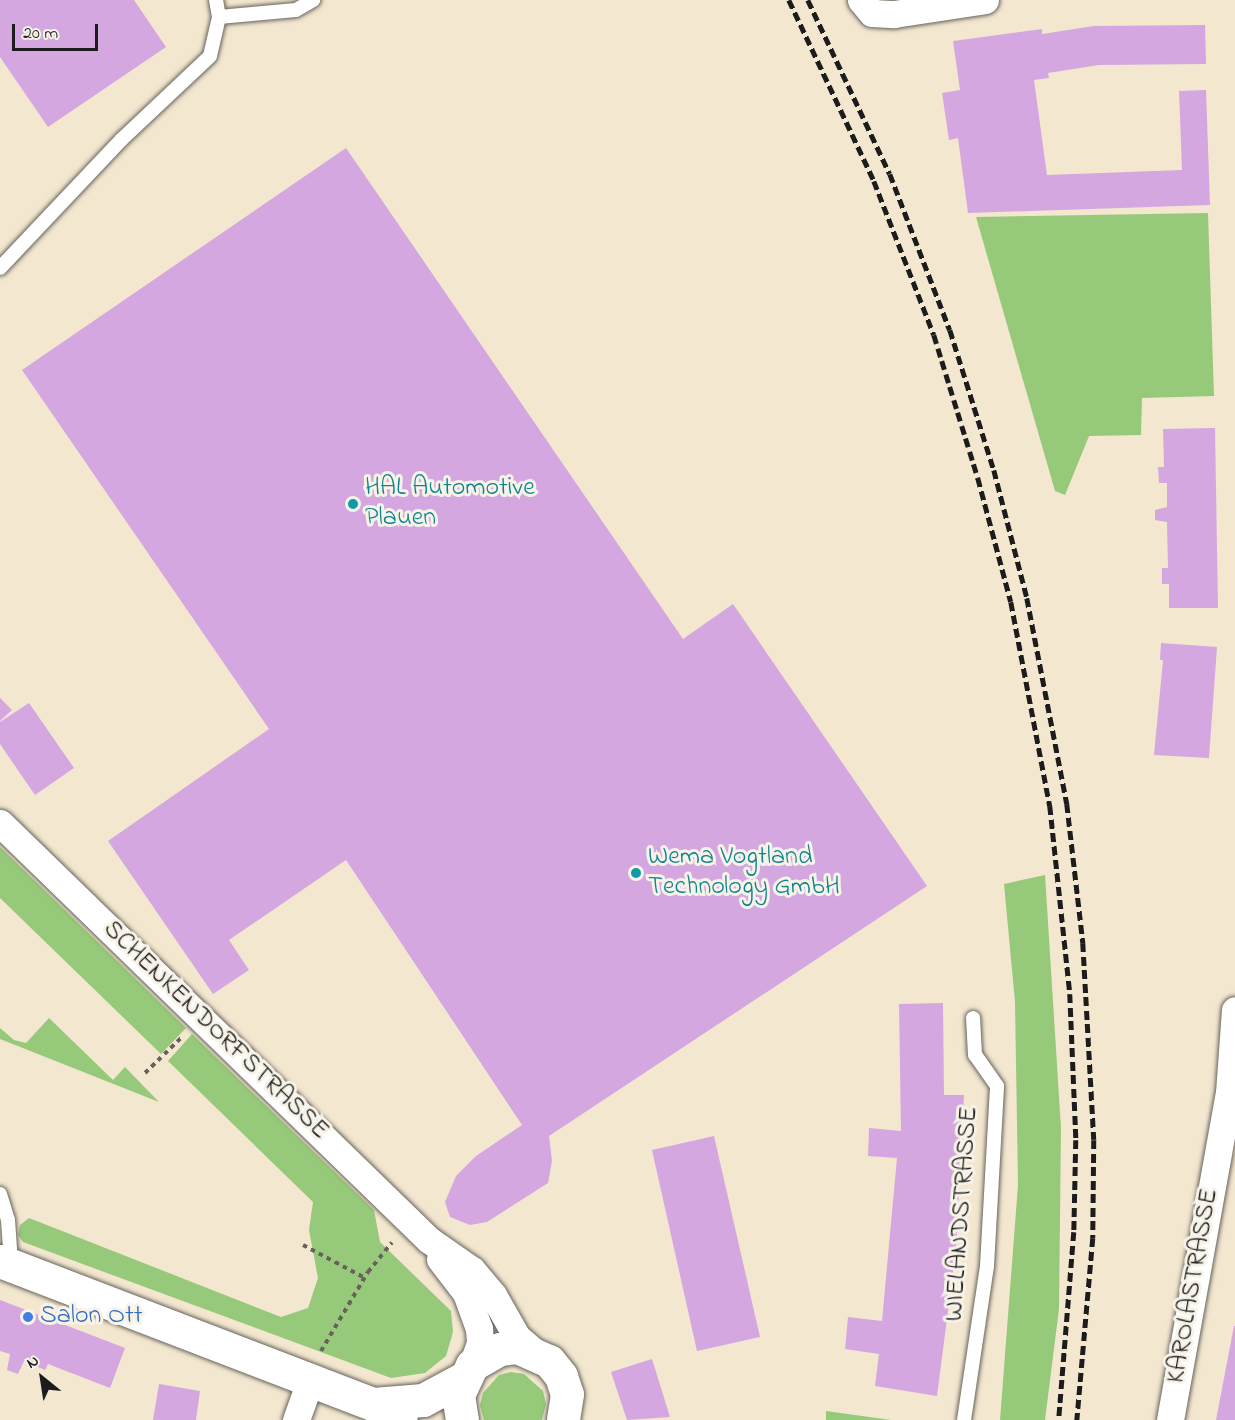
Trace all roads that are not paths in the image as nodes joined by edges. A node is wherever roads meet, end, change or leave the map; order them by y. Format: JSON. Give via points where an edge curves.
{"nodes":[{"id":1,"x":216,"y":0,"type":"edge"},
{"id":2,"x":313,"y":0,"type":"edge"},
{"id":3,"x":861,"y":0,"type":"edge"},
{"id":4,"x":985,"y":0,"type":"edge"},
{"id":5,"x":219,"y":17,"type":"junction"},
{"id":6,"x":0,"y":268,"type":"edge"},
{"id":7,"x":0,"y":823,"type":"edge"},
{"id":8,"x":1235,"y":1010,"type":"edge"},
{"id":9,"x":973,"y":1018,"type":"dead end"},
{"id":10,"x":1232,"y":1093,"type":"edge"},
{"id":11,"x":0,"y":1194,"type":"edge"},
{"id":12,"x":429,"y":1240,"type":"junction"},
{"id":13,"x":5,"y":1263,"type":"edge"},
{"id":14,"x":533,"y":1351,"type":"junction"},
{"id":15,"x":314,"y":1369,"type":"junction"},
{"id":16,"x":468,"y":1372,"type":"junction"},
{"id":17,"x":373,"y":1404,"type":"junction"},
{"id":18,"x":565,"y":1418,"type":"edge"},
{"id":19,"x":296,"y":1420,"type":"edge"},
{"id":20,"x":401,"y":1420,"type":"edge"},
{"id":21,"x":462,"y":1420,"type":"edge"},
{"id":22,"x":964,"y":1420,"type":"edge"},
{"id":23,"x":1170,"y":1420,"type":"edge"}],
"edges":[{"from":1,"to":5,"type":"lane"},
{"from":2,"to":5,"type":"lane","via":[[296,10]]},
{"from":3,"to":4,"type":"street","via":[[872,12],[894,14]]},
{"from":5,"to":6,"type":"lane","via":[[210,56],[122,140]]},
{"from":7,"to":12,"type":"street","name":"SCHENKENDORFSTRASSE"},
{"from":8,"to":10,"type":"street","name":"KAROLASTRASSE"},
{"from":9,"to":22,"type":"lane","name":"WIELANDSTRASSE","via":[[975,1055],[997,1086],[987,1266]]},
{"from":10,"to":23,"type":"street","name":"KAROLASTRASSE"},
{"from":11,"to":13,"type":"lane","via":[[8,1220]]},
{"from":12,"to":14,"type":"street","name":"SCHENKENDORFSTRASSE","via":[[472,1270],[494,1295],[517,1337]]},
{"from":12,"to":16,"type":"street","name":"SCHENKENDORFSTRASSE","via":[[473,1309],[480,1343]]},
{"from":13,"to":15,"type":"street"},
{"from":14,"to":16,"type":"street","via":[[500,1349]]},
{"from":14,"to":18,"type":"street","name":"SCHENKENDORFSTRASSE","via":[[549,1361],[561,1376],[567,1394]]},
{"from":15,"to":17,"type":"street"},
{"from":15,"to":19,"type":"street"},
{"from":16,"to":17,"type":"street","via":[[423,1400]]},
{"from":16,"to":21,"type":"street","name":"SCHENKENDORFSTRASSE","via":[[458,1395]]},
{"from":17,"to":20,"type":"street"}]}
